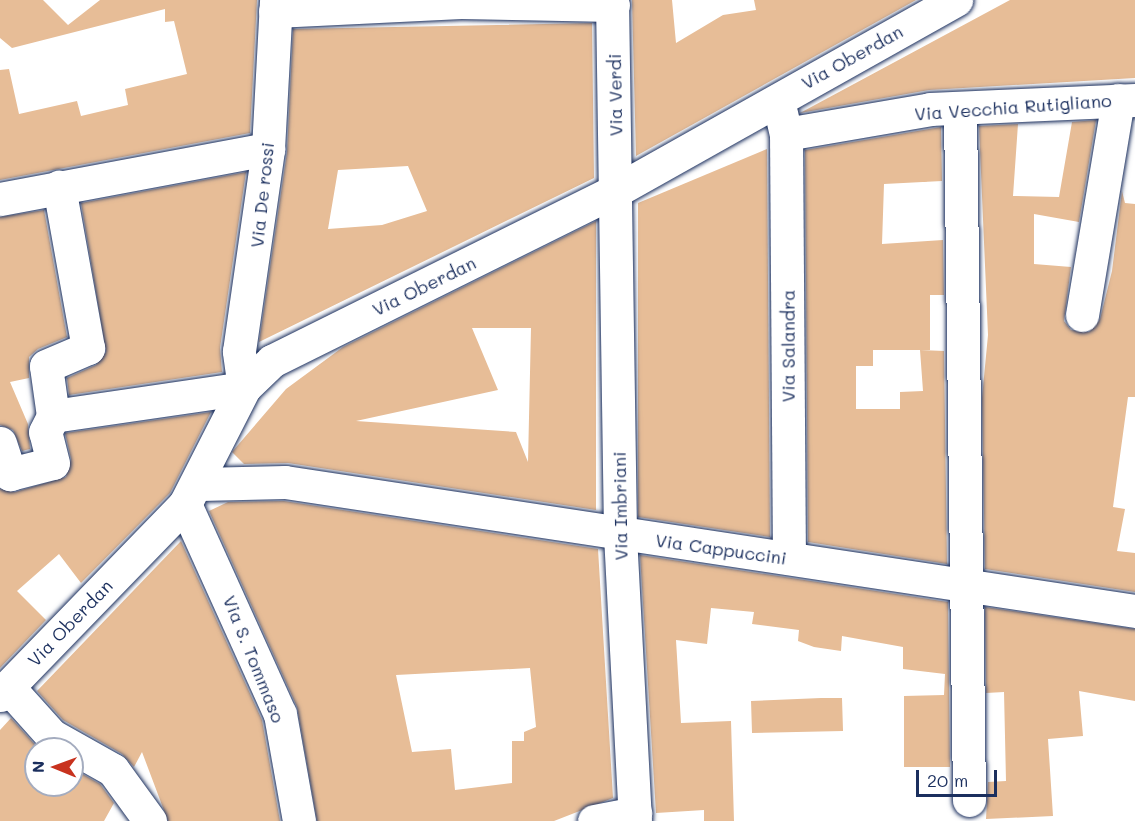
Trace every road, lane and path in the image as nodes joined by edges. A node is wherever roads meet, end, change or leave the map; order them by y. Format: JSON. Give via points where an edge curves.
{"nodes":[{"id":1,"x":956,"y":0,"type":"edge"},
{"id":2,"x":461,"y":1,"type":"edge"},
{"id":3,"x":613,"y":2,"type":"edge"},
{"id":4,"x":275,"y":5,"type":"edge"},
{"id":5,"x":777,"y":98,"type":"junction"},
{"id":6,"x":1126,"y":100,"type":"edge"},
{"id":7,"x":960,"y":111,"type":"junction"},
{"id":8,"x":786,"y":134,"type":"junction"},
{"id":9,"x":268,"y":149,"type":"junction"},
{"id":10,"x":59,"y":187,"type":"junction"},
{"id":11,"x":617,"y":190,"type":"junction"},
{"id":12,"x":0,"y":199,"type":"edge"},
{"id":13,"x":1082,"y":315,"type":"dead end"},
{"id":14,"x":244,"y":388,"type":"junction"},
{"id":15,"x":53,"y":416,"type":"junction"},
{"id":16,"x":0,"y":443,"type":"edge"},
{"id":17,"x":193,"y":494,"type":"junction"},
{"id":18,"x":620,"y":535,"type":"junction"},
{"id":19,"x":789,"y":558,"type":"junction"},
{"id":20,"x":964,"y":585,"type":"junction"},
{"id":21,"x":1135,"y":610,"type":"edge"},
{"id":22,"x":4,"y":691,"type":"edge"},
{"id":23,"x":969,"y":800,"type":"dead end"},
{"id":24,"x":635,"y":817,"type":"edge"},
{"id":25,"x":150,"y":821,"type":"edge"},
{"id":26,"x":299,"y":821,"type":"edge"},
{"id":27,"x":594,"y":821,"type":"edge"}],
"edges":[{"from":1,"to":5,"type":"street","name":"Via Oberdan"},
{"from":2,"to":3,"type":"street"},
{"from":2,"to":4,"type":"street"},
{"from":3,"to":11,"type":"street","name":"Via Verdi"},
{"from":4,"to":9,"type":"street","name":"Via De rossi"},
{"from":5,"to":8,"type":"street"},
{"from":5,"to":11,"type":"street","name":"Via Oberdan"},
{"from":6,"to":7,"type":"street","name":"Via Vecchia Rutigliano"},
{"from":6,"to":13,"type":"street"},
{"from":7,"to":8,"type":"street","name":"Via Vecchia Rutigliano","via":[[930,110]]},
{"from":7,"to":20,"type":"street"},
{"from":8,"to":19,"type":"street","name":"Via Salandra"},
{"from":9,"to":10,"type":"street"},
{"from":9,"to":14,"type":"street","name":"Via De rossi","via":[[239,351]]},
{"from":10,"to":12,"type":"street"},
{"from":10,"to":15,"type":"street","via":[[87,348],[46,366]]},
{"from":11,"to":14,"type":"street","name":"Via Oberdan","via":[[272,362]]},
{"from":11,"to":18,"type":"street","name":"Via Imbriani"},
{"from":14,"to":15,"type":"street"},
{"from":14,"to":17,"type":"street","name":"Via Oberdan"},
{"from":15,"to":16,"type":"street","via":[[45,432],[52,463],[10,474]]},
{"from":17,"to":18,"type":"street","name":"Via Cappuccini","via":[[285,482]]},
{"from":17,"to":22,"type":"street","name":"Via Oberdan"},
{"from":17,"to":26,"type":"street","name":"Via S. Tommaso","via":[[280,714]]},
{"from":18,"to":19,"type":"street","name":"Via Cappuccini"},
{"from":18,"to":24,"type":"street","name":"Via Imbriani"},
{"from":19,"to":20,"type":"street","name":"Via Cappuccini"},
{"from":20,"to":21,"type":"street","name":"Via Cappuccini"},
{"from":20,"to":23,"type":"street"},
{"from":22,"to":25,"type":"street","via":[[51,735],[113,770]]},
{"from":24,"to":27,"type":"street"}]}
